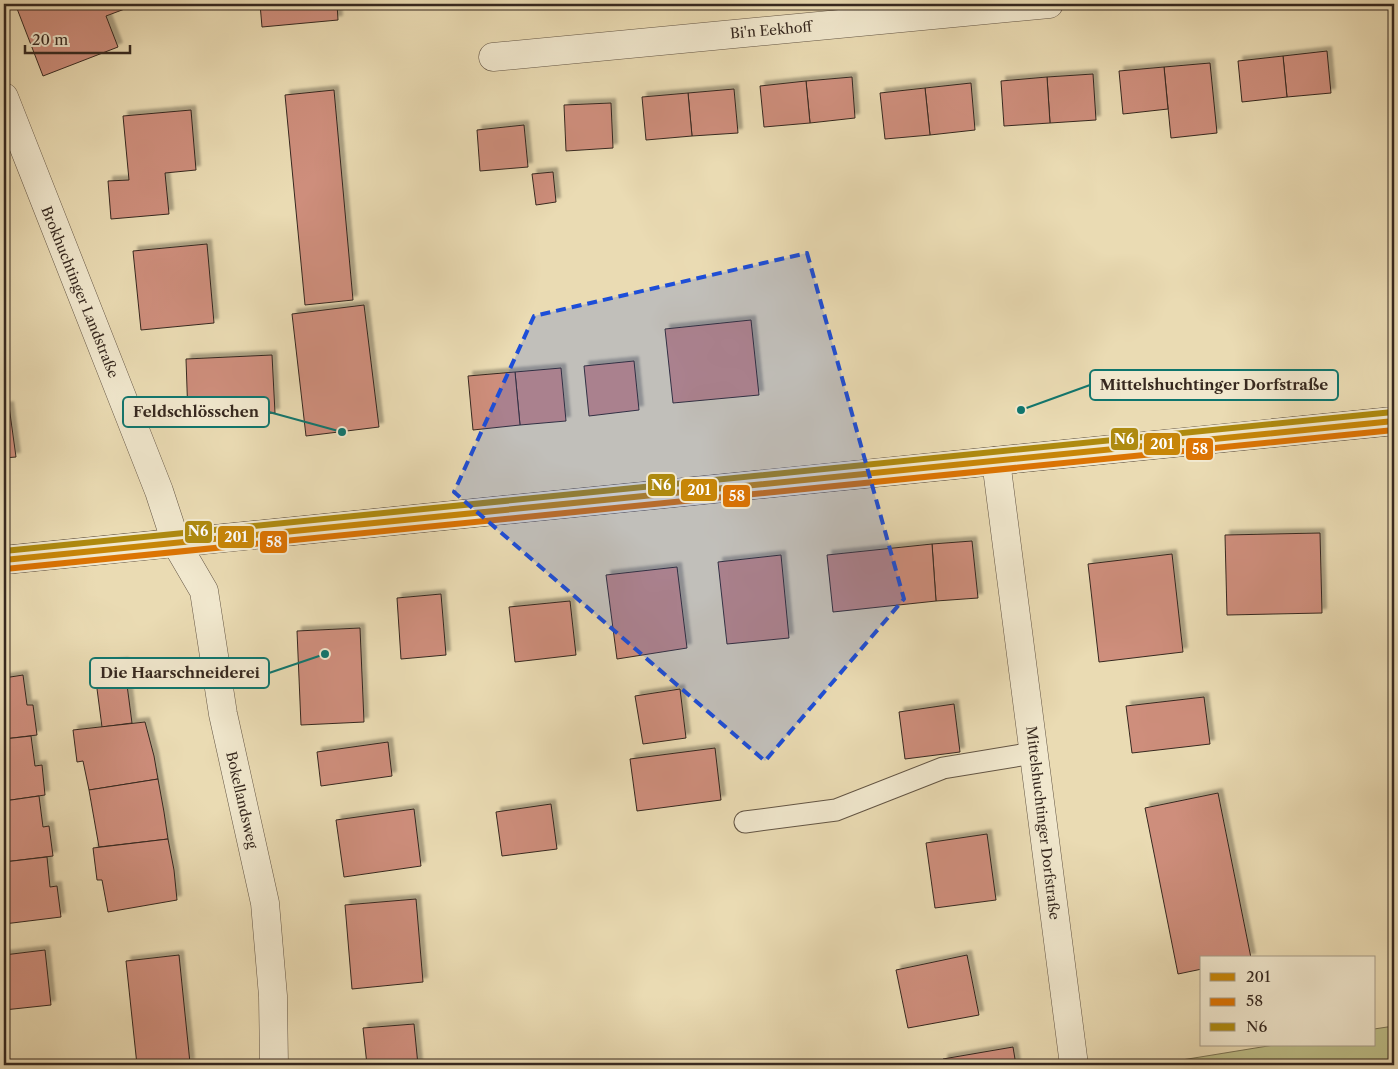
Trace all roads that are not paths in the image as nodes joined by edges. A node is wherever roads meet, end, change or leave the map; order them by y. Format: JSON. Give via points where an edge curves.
{"nodes":[{"id":1,"x":1049,"y":4,"type":"edge"},
{"id":2,"x":493,"y":57,"type":"dead end"},
{"id":3,"x":4,"y":97,"type":"edge"},
{"id":4,"x":1394,"y":421,"type":"edge"},
{"id":5,"x":996,"y":462,"type":"junction"},
{"id":6,"x":176,"y":542,"type":"junction"},
{"id":7,"x":4,"y":560,"type":"edge"},
{"id":8,"x":1034,"y":753,"type":"junction"},
{"id":9,"x":745,"y":822,"type":"dead end"},
{"id":10,"x":274,"y":1065,"type":"edge"},
{"id":11,"x":1074,"y":1065,"type":"edge"}],
"edges":[{"from":1,"to":2,"type":"street","name":"Bi'n Eekhoff"},
{"from":3,"to":6,"type":"street","name":"Brokhuchtinger Landstraße","via":[[159,491]]},
{"from":4,"to":5,"type":"street"},
{"from":5,"to":6,"type":"street"},
{"from":5,"to":8,"type":"street","name":"Mittelshuchtinger Dorfstraße"},
{"from":6,"to":7,"type":"street"},
{"from":6,"to":10,"type":"street","name":"Bokellandsweg","via":[[204,591],[223,714],[265,903],[273,996]]},
{"from":8,"to":9,"type":"lane","via":[[943,768],[836,810]]},
{"from":8,"to":11,"type":"street","name":"Mittelshuchtinger Dorfstraße"}]}
